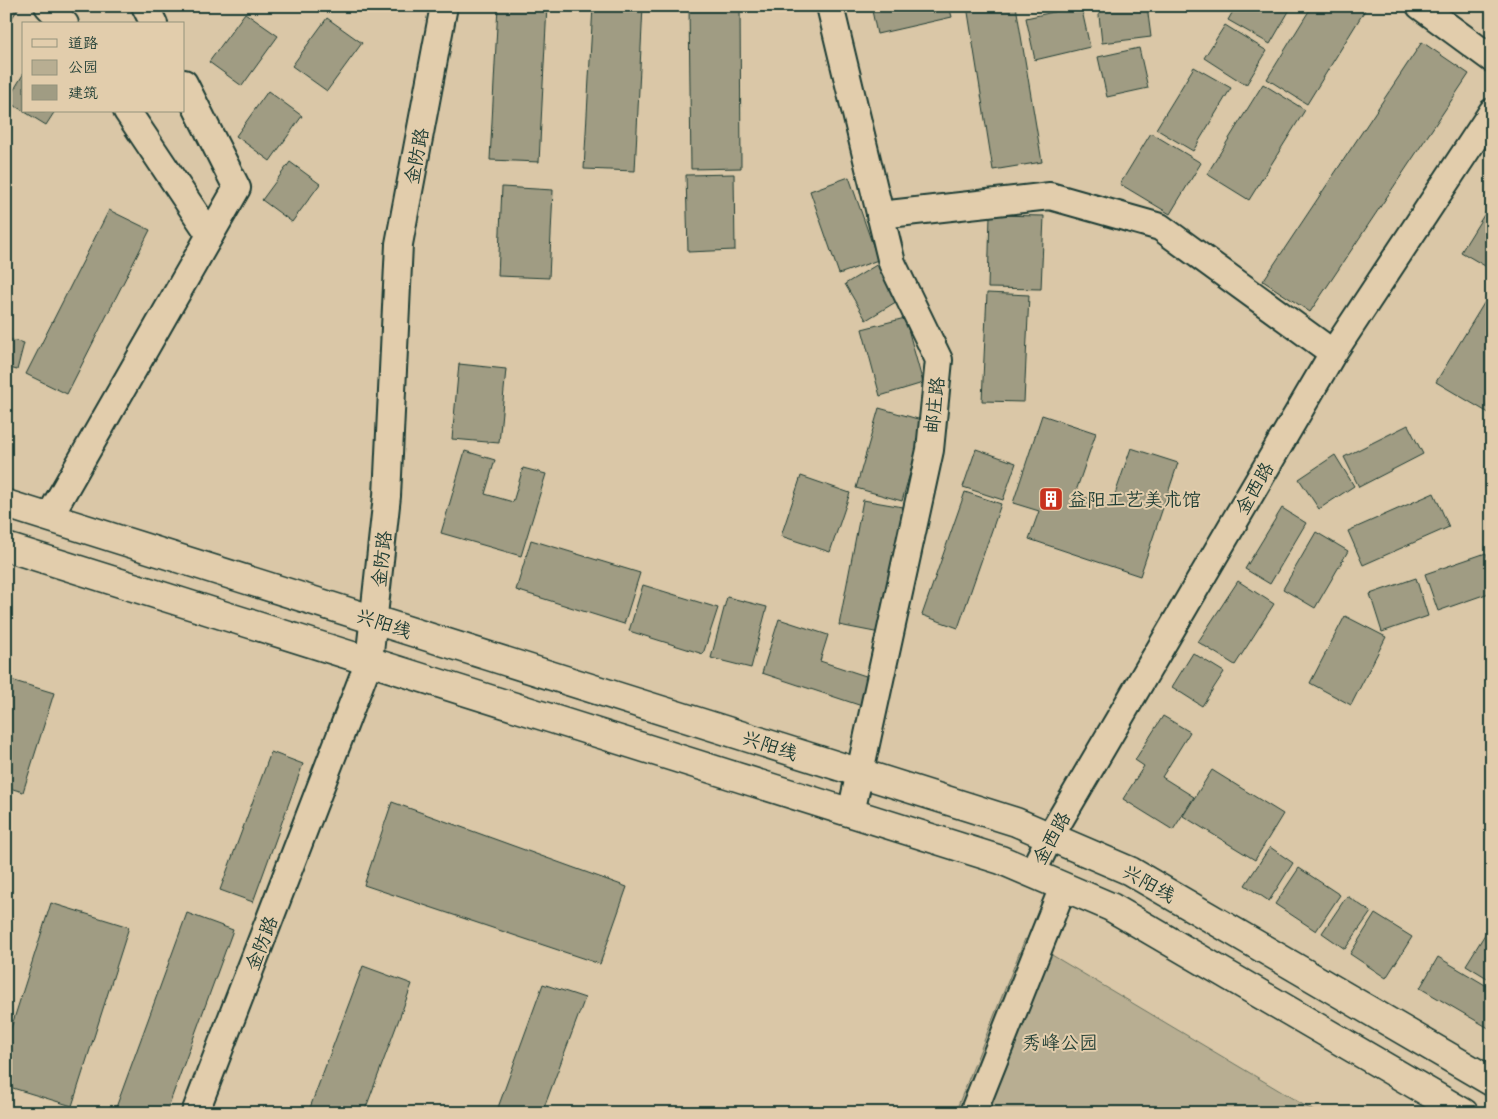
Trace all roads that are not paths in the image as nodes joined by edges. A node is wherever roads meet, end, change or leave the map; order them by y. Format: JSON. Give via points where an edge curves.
{"nodes":[{"id":1,"x":48,"y":6,"type":"edge"},
{"id":2,"x":145,"y":6,"type":"edge"},
{"id":3,"x":444,"y":6,"type":"edge"},
{"id":4,"x":830,"y":6,"type":"edge"},
{"id":5,"x":1420,"y":6,"type":"edge"},
{"id":6,"x":63,"y":22,"type":"edge"},
{"id":7,"x":153,"y":22,"type":"edge"},
{"id":8,"x":1492,"y":59,"type":"edge"},
{"id":9,"x":185,"y":85,"type":"edge"},
{"id":10,"x":129,"y":112,"type":"edge"},
{"id":11,"x":1492,"y":112,"type":"edge"},
{"id":12,"x":880,"y":215,"type":"junction"},
{"id":13,"x":210,"y":235,"type":"junction"},
{"id":14,"x":1333,"y":353,"type":"junction"},
{"id":15,"x":6,"y":504,"type":"edge"},
{"id":16,"x":49,"y":517,"type":"junction"},
{"id":17,"x":6,"y":547,"type":"edge"},
{"id":18,"x":374,"y":620,"type":"junction"},
{"id":19,"x":369,"y":661,"type":"junction"},
{"id":20,"x":860,"y":773,"type":"junction"},
{"id":21,"x":851,"y":813,"type":"junction"},
{"id":22,"x":1050,"y":837,"type":"junction"},
{"id":23,"x":1032,"y":873,"type":"junction"},
{"id":24,"x":1063,"y":887,"type":"junction"},
{"id":25,"x":1492,"y":1082,"type":"edge"},
{"id":26,"x":195,"y":1113,"type":"edge"},
{"id":27,"x":973,"y":1113,"type":"edge"},
{"id":28,"x":1464,"y":1113,"type":"edge"}],
"edges":[{"from":1,"to":6,"type":"street"},
{"from":2,"to":7,"type":"street"},
{"from":3,"to":18,"type":"street","name":"金防路","via":[[399,244],[387,496]]},
{"from":4,"to":12,"type":"street","name":"邮庄路"},
{"from":5,"to":8,"type":"street"},
{"from":9,"to":13,"type":"street","via":[[237,188]]},
{"from":10,"to":13,"type":"street"},
{"from":11,"to":14,"type":"street","name":"金西路"},
{"from":12,"to":14,"type":"street","via":[[1050,196],[1160,227]]},
{"from":12,"to":20,"type":"street","name":"邮庄路","via":[[892,263],[939,360],[930,450]]},
{"from":13,"to":16,"type":"street"},
{"from":14,"to":22,"type":"street","name":"金西路"},
{"from":15,"to":16,"type":"highway","name":"兴阳线"},
{"from":16,"to":18,"type":"highway","name":"兴阳线"},
{"from":17,"to":19,"type":"highway"},
{"from":18,"to":19,"type":"street","name":"金防路"},
{"from":18,"to":20,"type":"highway","name":"兴阳线"},
{"from":19,"to":21,"type":"highway"},
{"from":19,"to":26,"type":"street","name":"金防路"},
{"from":20,"to":21,"type":"street","name":"邮庄路"},
{"from":20,"to":22,"type":"highway","name":"兴阳线","via":[[1016,822]]},
{"from":21,"to":23,"type":"highway","via":[[1001,860]]},
{"from":22,"to":23,"type":"street","name":"金西路"},
{"from":22,"to":25,"type":"highway","name":"兴阳线","via":[[1130,871]]},
{"from":23,"to":24,"type":"highway"},
{"from":24,"to":27,"type":"street"},
{"from":24,"to":28,"type":"highway","via":[[1111,907]]}]}
